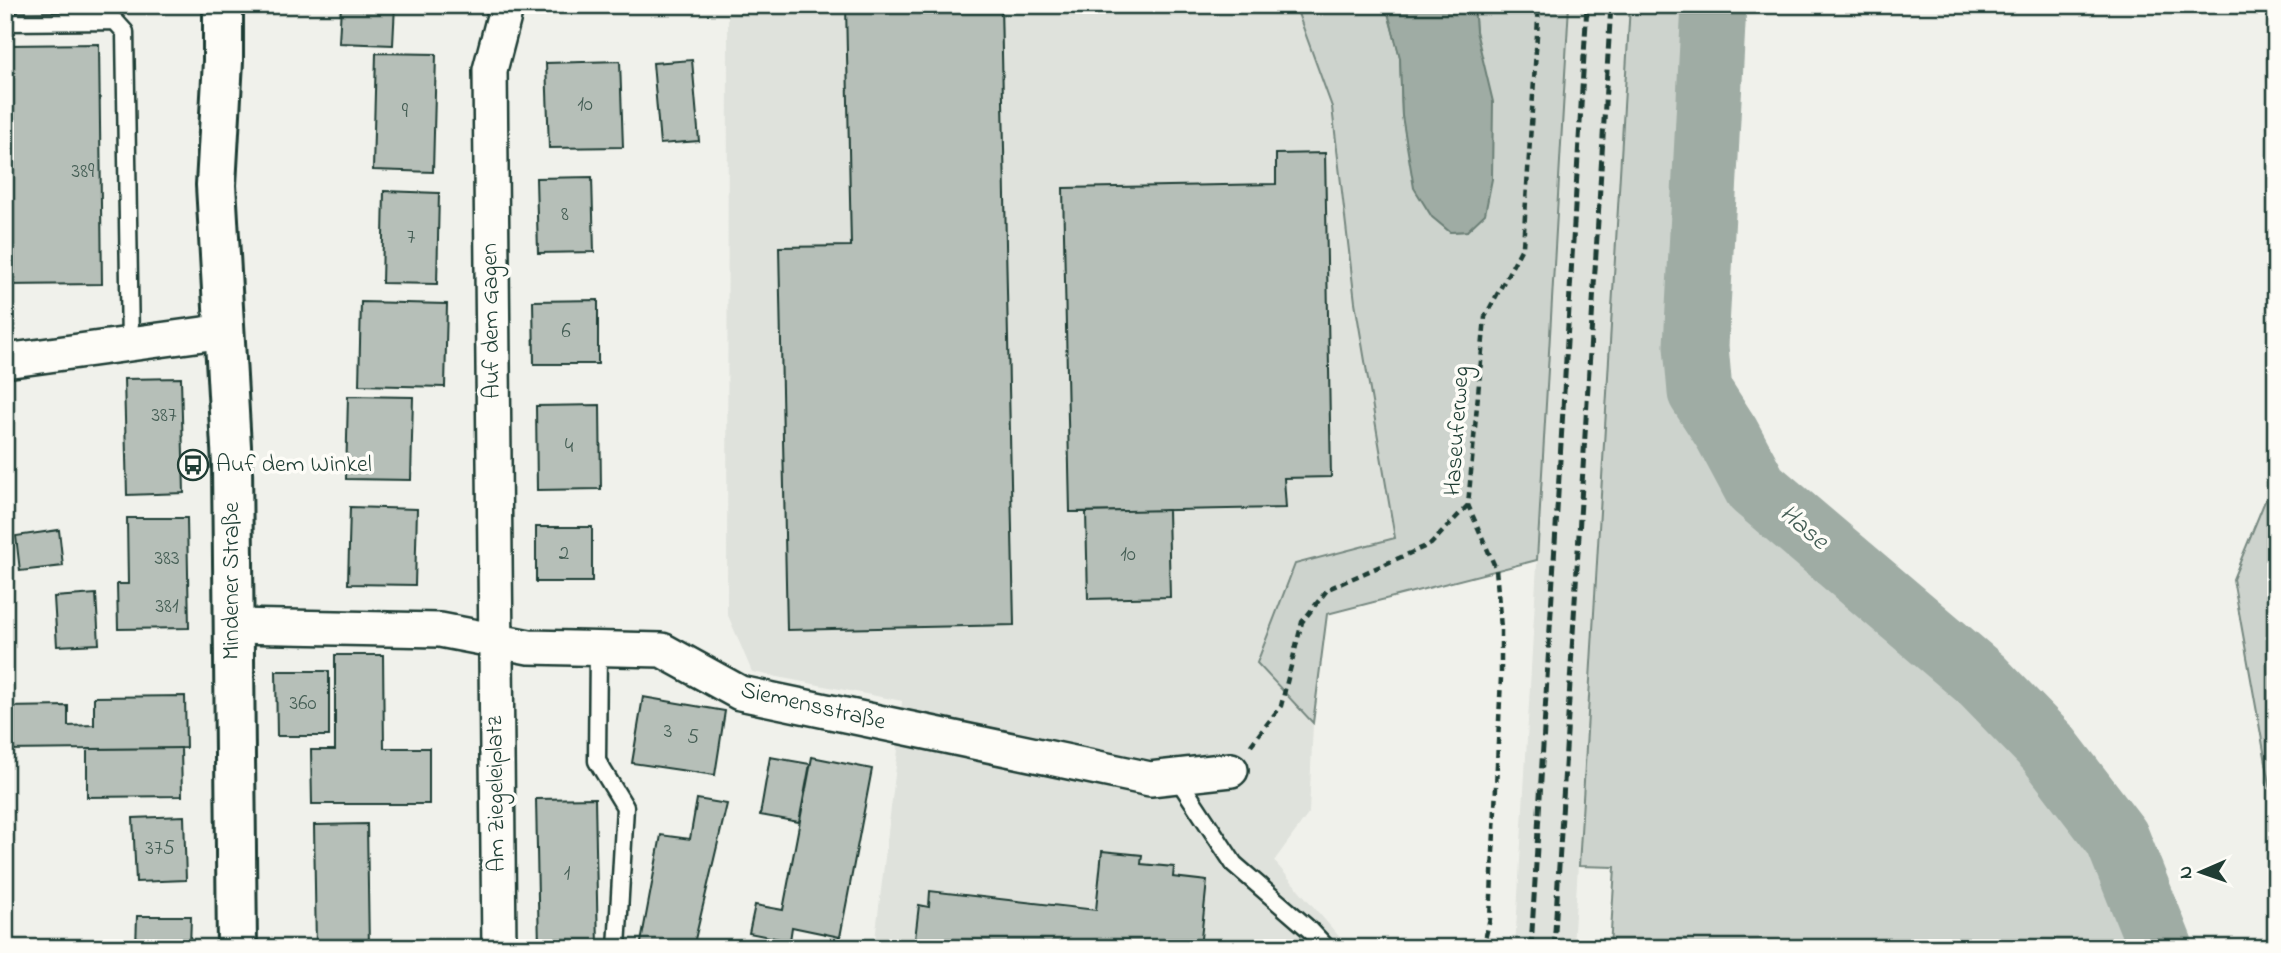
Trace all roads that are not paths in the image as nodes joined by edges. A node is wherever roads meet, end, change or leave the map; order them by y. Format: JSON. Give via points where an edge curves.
{"nodes":[{"id":1,"x":223,"y":5,"type":"edge"},
{"id":2,"x":507,"y":5,"type":"edge"},
{"id":3,"x":5,"y":22,"type":"edge"},
{"id":4,"x":225,"y":331,"type":"junction"},
{"id":5,"x":130,"y":344,"type":"junction"},
{"id":6,"x":5,"y":361,"type":"edge"},
{"id":7,"x":232,"y":626,"type":"junction"},
{"id":8,"x":495,"y":640,"type":"junction"},
{"id":9,"x":598,"y":648,"type":"junction"},
{"id":10,"x":1231,"y":771,"type":"road end"},
{"id":11,"x":1176,"y":776,"type":"junction"},
{"id":12,"x":237,"y":948,"type":"edge"},
{"id":13,"x":499,"y":948,"type":"edge"},
{"id":14,"x":617,"y":948,"type":"edge"},
{"id":15,"x":1327,"y":948,"type":"edge"}],
"edges":[{"from":1,"to":4,"type":"main road","name":"Mindener Straße","via":[[216,185]]},
{"from":2,"to":8,"type":"street","name":"Auf dem Gagen","via":[[490,70]]},
{"from":3,"to":5,"type":"lane","via":[[115,20],[125,32]]},
{"from":4,"to":5,"type":"street"},
{"from":4,"to":7,"type":"main road","name":"Mindener Straße","via":[[232,464]]},
{"from":5,"to":6,"type":"street"},
{"from":7,"to":8,"type":"street","name":"Siemensstraße","via":[[440,630]]},
{"from":7,"to":12,"type":"main road","name":"Mindener Straße"},
{"from":8,"to":9,"type":"street","name":"Siemensstraße","via":[[529,647]]},
{"from":8,"to":13,"type":"street","name":"Am Ziegeleiplatz"},
{"from":9,"to":11,"type":"street","name":"Siemensstraße","via":[[662,650],[740,693],[1150,779]]},
{"from":9,"to":14,"type":"lane","via":[[597,761],[625,807]]},
{"from":10,"to":11,"type":"street","name":"Siemensstraße"},
{"from":11,"to":15,"type":"lane","via":[[1234,863]]}]}
